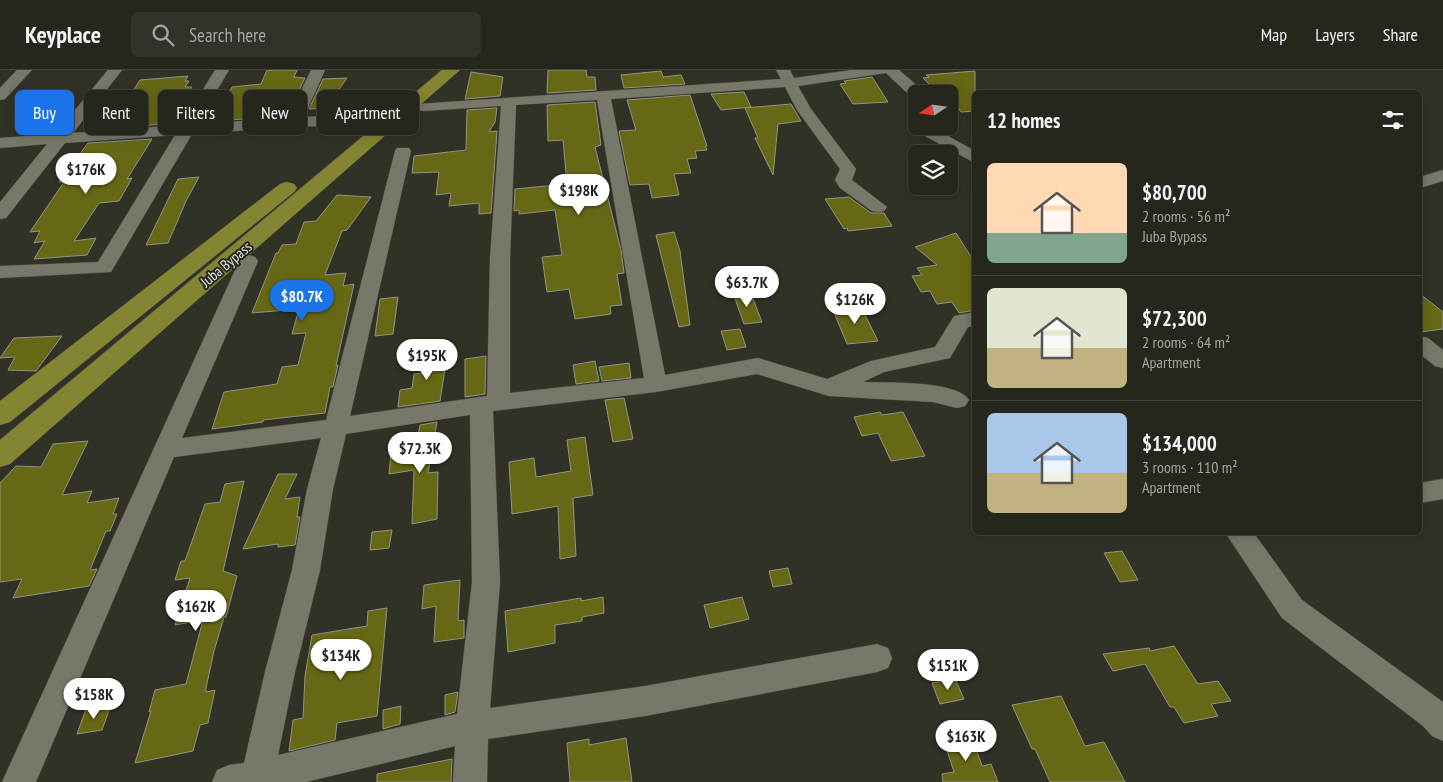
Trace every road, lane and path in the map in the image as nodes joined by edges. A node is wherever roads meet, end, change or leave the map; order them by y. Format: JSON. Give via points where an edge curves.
{"nodes":[{"id":1,"x":25,"y":70,"type":"edge"},
{"id":2,"x":115,"y":70,"type":"edge"},
{"id":3,"x":222,"y":70,"type":"edge"},
{"id":4,"x":318,"y":70,"type":"edge"},
{"id":5,"x":432,"y":70,"type":"edge"},
{"id":6,"x":452,"y":70,"type":"edge"},
{"id":7,"x":891,"y":70,"type":"edge"},
{"id":8,"x":879,"y":71,"type":"edge"},
{"id":9,"x":786,"y":76,"type":"edge"},
{"id":10,"x":908,"y":86,"type":"edge"},
{"id":11,"x":209,"y":90,"type":"edge"},
{"id":12,"x":408,"y":90,"type":"edge"},
{"id":13,"x":307,"y":94,"type":"edge"},
{"id":14,"x":603,"y":95,"type":"junction"},
{"id":15,"x":0,"y":96,"type":"edge"},
{"id":16,"x":509,"y":102,"type":"junction"},
{"id":17,"x":423,"y":107,"type":"dead end"},
{"id":18,"x":158,"y":132,"type":"edge"},
{"id":19,"x":181,"y":135,"type":"edge"},
{"id":20,"x":353,"y":135,"type":"edge"},
{"id":21,"x":934,"y":135,"type":"edge"},
{"id":22,"x":62,"y":139,"type":"junction"},
{"id":23,"x":0,"y":143,"type":"edge"},
{"id":24,"x":403,"y":151,"type":"dead end"},
{"id":25,"x":972,"y":156,"type":"edge"},
{"id":26,"x":1443,"y":176,"type":"edge"},
{"id":27,"x":1422,"y":182,"type":"edge"},
{"id":28,"x":878,"y":207,"type":"dead end"},
{"id":29,"x":0,"y":214,"type":"edge"},
{"id":30,"x":248,"y":261,"type":"dead end"},
{"id":31,"x":0,"y":272,"type":"edge"},
{"id":32,"x":972,"y":319,"type":"edge"},
{"id":33,"x":1422,"y":345,"type":"edge"},
{"id":34,"x":1443,"y":361,"type":"edge"},
{"id":35,"x":656,"y":384,"type":"junction"},
{"id":36,"x":829,"y":388,"type":"junction"},
{"id":37,"x":958,"y":400,"type":"dead end"},
{"id":38,"x":490,"y":403,"type":"junction"},
{"id":39,"x":0,"y":415,"type":"edge"},
{"id":40,"x":336,"y":427,"type":"junction"},
{"id":41,"x":166,"y":449,"type":"junction"},
{"id":42,"x":0,"y":456,"type":"edge"},
{"id":43,"x":1240,"y":535,"type":"edge"},
{"id":44,"x":877,"y":658,"type":"dead end"},
{"id":45,"x":1443,"y":725,"type":"edge"},
{"id":46,"x":472,"y":726,"type":"junction"},
{"id":47,"x":247,"y":780,"type":"edge"},
{"id":48,"x":19,"y":782,"type":"edge"},
{"id":49,"x":470,"y":782,"type":"edge"}],
"edges":[{"from":1,"to":15,"type":"street"},
{"from":2,"to":22,"type":"street"},
{"from":3,"to":11,"type":"street"},
{"from":4,"to":13,"type":"street"},
{"from":5,"to":12,"type":"main road","name":"Juba Bypass"},
{"from":6,"to":42,"type":"main road","name":"Juba Bypass"},
{"from":7,"to":10,"type":"street"},
{"from":8,"to":9,"type":"street"},
{"from":9,"to":14,"type":"street"},
{"from":9,"to":28,"type":"street","via":[[804,110],[848,169],[843,180]]},
{"from":14,"to":16,"type":"street"},
{"from":14,"to":35,"type":"street"},
{"from":16,"to":17,"type":"street"},
{"from":16,"to":38,"type":"street"},
{"from":18,"to":22,"type":"street"},
{"from":19,"to":31,"type":"street","via":[[104,268]]},
{"from":20,"to":39,"type":"main road","name":"Juba Bypass"},
{"from":21,"to":25,"type":"street"},
{"from":22,"to":23,"type":"street"},
{"from":22,"to":29,"type":"street"},
{"from":24,"to":40,"type":"street"},
{"from":26,"to":27,"type":"street"},
{"from":30,"to":41,"type":"street"},
{"from":32,"to":36,"type":"street","via":[[961,321],[942,353],[879,366]]},
{"from":33,"to":34,"type":"street"},
{"from":35,"to":36,"type":"street","via":[[758,366]]},
{"from":35,"to":38,"type":"street"},
{"from":36,"to":37,"type":"street","via":[[932,394]]},
{"from":38,"to":40,"type":"street"},
{"from":38,"to":46,"type":"street","via":[[486,582]]},
{"from":40,"to":41,"type":"street"},
{"from":40,"to":47,"type":"street","via":[[320,488],[306,570],[280,672]]},
{"from":41,"to":48,"type":"street"},
{"from":43,"to":45,"type":"street","via":[[1292,609]]},
{"from":44,"to":46,"type":"street","via":[[645,701]]},
{"from":46,"to":47,"type":"street"},
{"from":46,"to":49,"type":"street"}]}
